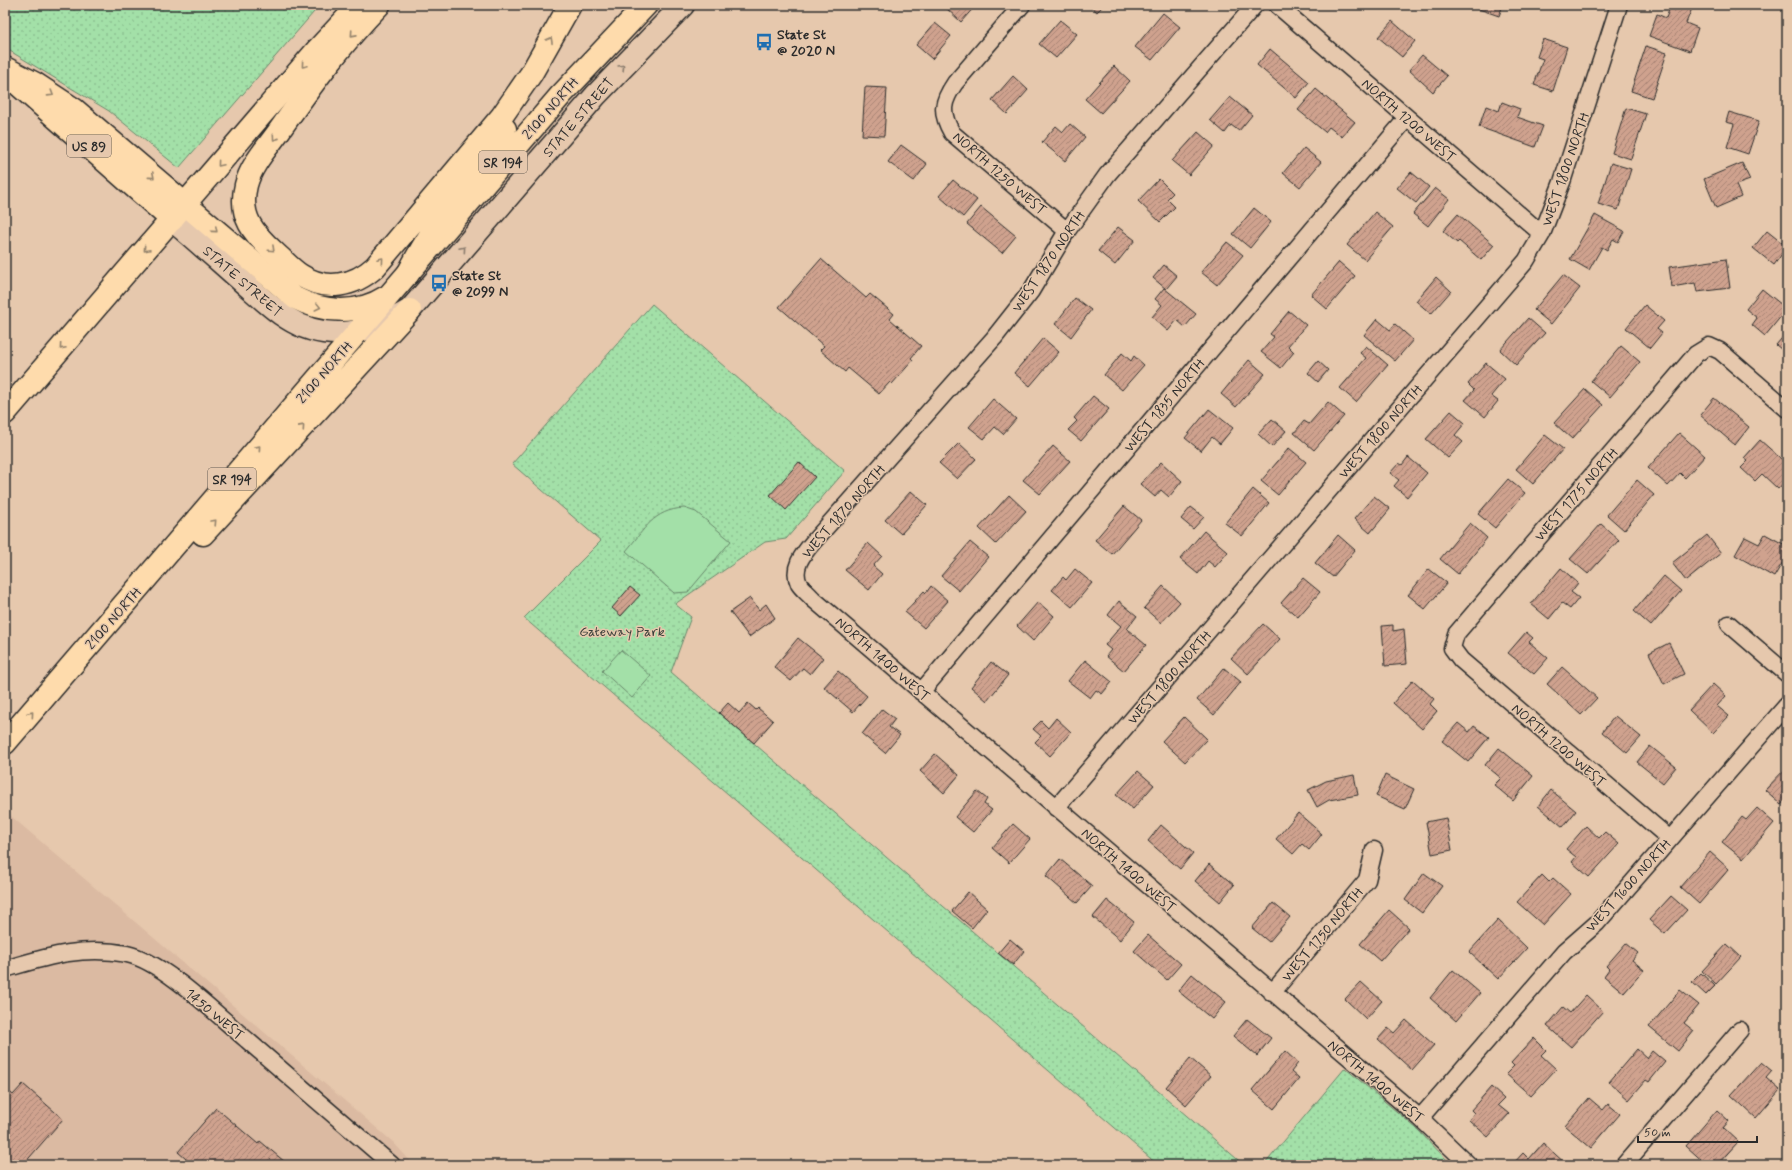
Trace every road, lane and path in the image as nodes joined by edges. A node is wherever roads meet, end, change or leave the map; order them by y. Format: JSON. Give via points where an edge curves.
{"nodes":[{"id":1,"x":358,"y":5,"type":"edge"},
{"id":2,"x":379,"y":5,"type":"edge"},
{"id":3,"x":570,"y":5,"type":"edge"},
{"id":4,"x":646,"y":5,"type":"edge"},
{"id":5,"x":683,"y":5,"type":"edge"},
{"id":6,"x":1022,"y":5,"type":"edge"},
{"id":7,"x":1255,"y":5,"type":"edge"},
{"id":8,"x":1277,"y":5,"type":"edge"},
{"id":9,"x":1619,"y":5,"type":"edge"},
{"id":10,"x":5,"y":68,"type":"edge"},
{"id":11,"x":5,"y":74,"type":"edge"},
{"id":12,"x":531,"y":74,"type":"junction"},
{"id":13,"x":1407,"y":118,"type":"junction"},
{"id":14,"x":179,"y":212,"type":"junction"},
{"id":15,"x":1067,"y":231,"type":"junction"},
{"id":16,"x":1542,"y":234,"type":"junction"},
{"id":17,"x":408,"y":274,"type":"junction"},
{"id":18,"x":392,"y":292,"type":"junction"},
{"id":19,"x":410,"y":310,"type":"junction"},
{"id":20,"x":359,"y":332,"type":"junction"},
{"id":21,"x":1787,"y":408,"type":"edge"},
{"id":22,"x":5,"y":413,"type":"edge"},
{"id":23,"x":796,"y":571,"type":"joint"},
{"id":24,"x":1729,"y":624,"type":"dead end"},
{"id":25,"x":106,"y":627,"type":"junction"},
{"id":26,"x":1452,"y":648,"type":"joint"},
{"id":27,"x":1787,"y":674,"type":"edge"},
{"id":28,"x":921,"y":692,"type":"junction"},
{"id":29,"x":1787,"y":705,"type":"edge"},
{"id":30,"x":5,"y":743,"type":"edge"},
{"id":31,"x":1056,"y":808,"type":"junction"},
{"id":32,"x":1670,"y":839,"type":"junction"},
{"id":33,"x":1374,"y":850,"type":"dead end"},
{"id":34,"x":5,"y":969,"type":"edge"},
{"id":35,"x":1272,"y":993,"type":"junction"},
{"id":36,"x":1740,"y":1030,"type":"dead end"},
{"id":37,"x":1420,"y":1118,"type":"junction"},
{"id":38,"x":392,"y":1165,"type":"edge"},
{"id":39,"x":1469,"y":1165,"type":"edge"},
{"id":40,"x":1624,"y":1165,"type":"edge"}],
"edges":[{"from":1,"to":14,"type":"highway","one_way":true},
{"from":2,"to":12,"type":"highway","one_way":true,"via":[[324,68],[254,166],[246,184],[246,215],[256,235],[308,280],[326,285],[347,284],[376,267],[502,116]]},
{"from":12,"to":3,"type":"highway","one_way":true},
{"from":4,"to":17,"type":"highway","name":"2100 NORTH","number":"SR 194","via":[[561,95]]},
{"from":19,"to":5,"type":"main road","name":"STATE STREET","number":"US 89","one_way":true,"via":[[596,95]]},
{"from":6,"to":15,"type":"street","name":"NORTH 1250 WEST","via":[[955,83],[943,108],[945,121],[952,133]]},
{"from":7,"to":15,"type":"street","name":"WEST 1870 NORTH","via":[[1107,176]]},
{"from":8,"to":13,"type":"street","name":"NORTH 1200 WEST"},
{"from":9,"to":16,"type":"street","name":"WEST 1800 NORTH","via":[[1562,182]]},
{"from":10,"to":14,"type":"highway","one_way":true,"via":[[34,83],[75,110]]},
{"from":11,"to":14,"type":"highway","number":"US 89"},
{"from":12,"to":17,"type":"highway","via":[[519,106],[486,159],[436,224]]},
{"from":13,"to":16,"type":"street","name":"NORTH 1200 WEST"},
{"from":13,"to":28,"type":"street","name":"WEST 1835 NORTH"},
{"from":14,"to":18,"type":"highway","one_way":true,"via":[[306,304],[318,308],[344,310],[369,305]]},
{"from":14,"to":20,"type":"main road","name":"STATE STREET","number":"US 89","via":[[288,319],[324,332]]},
{"from":14,"to":22,"type":"highway","one_way":true},
{"from":15,"to":23,"type":"street","name":"WEST 1870 NORTH","via":[[1031,291],[994,338],[810,546],[799,561]]},
{"from":16,"to":31,"type":"street","name":"WEST 1800 NORTH","via":[[1526,261]]},
{"from":17,"to":18,"type":"highway","name":"2100 NORTH","number":"SR 194"},
{"from":18,"to":20,"type":"highway","name":"2100 NORTH","number":"SR 194"},
{"from":19,"to":20,"type":"main road","name":"STATE STREET","number":"US 89","via":[[383,324]]},
{"from":25,"to":19,"type":"highway","one_way":true,"via":[[207,530]]},
{"from":25,"to":20,"type":"highway","name":"2100 NORTH","number":"SR 194","one_way":true},
{"from":21,"to":26,"type":"street","name":"WEST 1775 NORTH","via":[[1720,351],[1709,346],[1696,354],[1456,634]]},
{"from":23,"to":28,"type":"street","name":"NORTH 1400 WEST","via":[[799,584],[813,599]]},
{"from":24,"to":27,"type":"street"},
{"from":30,"to":25,"type":"highway","name":"2100 NORTH","number":"SR 194","one_way":true},
{"from":26,"to":32,"type":"street","name":"NORTH 1200 WEST","via":[[1461,660]]},
{"from":28,"to":31,"type":"street","name":"NORTH 1400 WEST"},
{"from":29,"to":32,"type":"street","name":"WEST 1600 NORTH"},
{"from":31,"to":35,"type":"street","name":"NORTH 1400 WEST"},
{"from":32,"to":37,"type":"street","name":"WEST 1600 NORTH","via":[[1597,923],[1564,952]]},
{"from":33,"to":35,"type":"street","name":"WEST 1750 NORTH","via":[[1367,880]]},
{"from":34,"to":38,"type":"street","name":"1450 WEST","via":[[53,956],[96,950],[127,954],[145,960],[189,991]]},
{"from":35,"to":37,"type":"street","name":"NORTH 1400 WEST"},
{"from":36,"to":40,"type":"street"},
{"from":37,"to":39,"type":"street","name":"NORTH 1400 WEST"}]}
